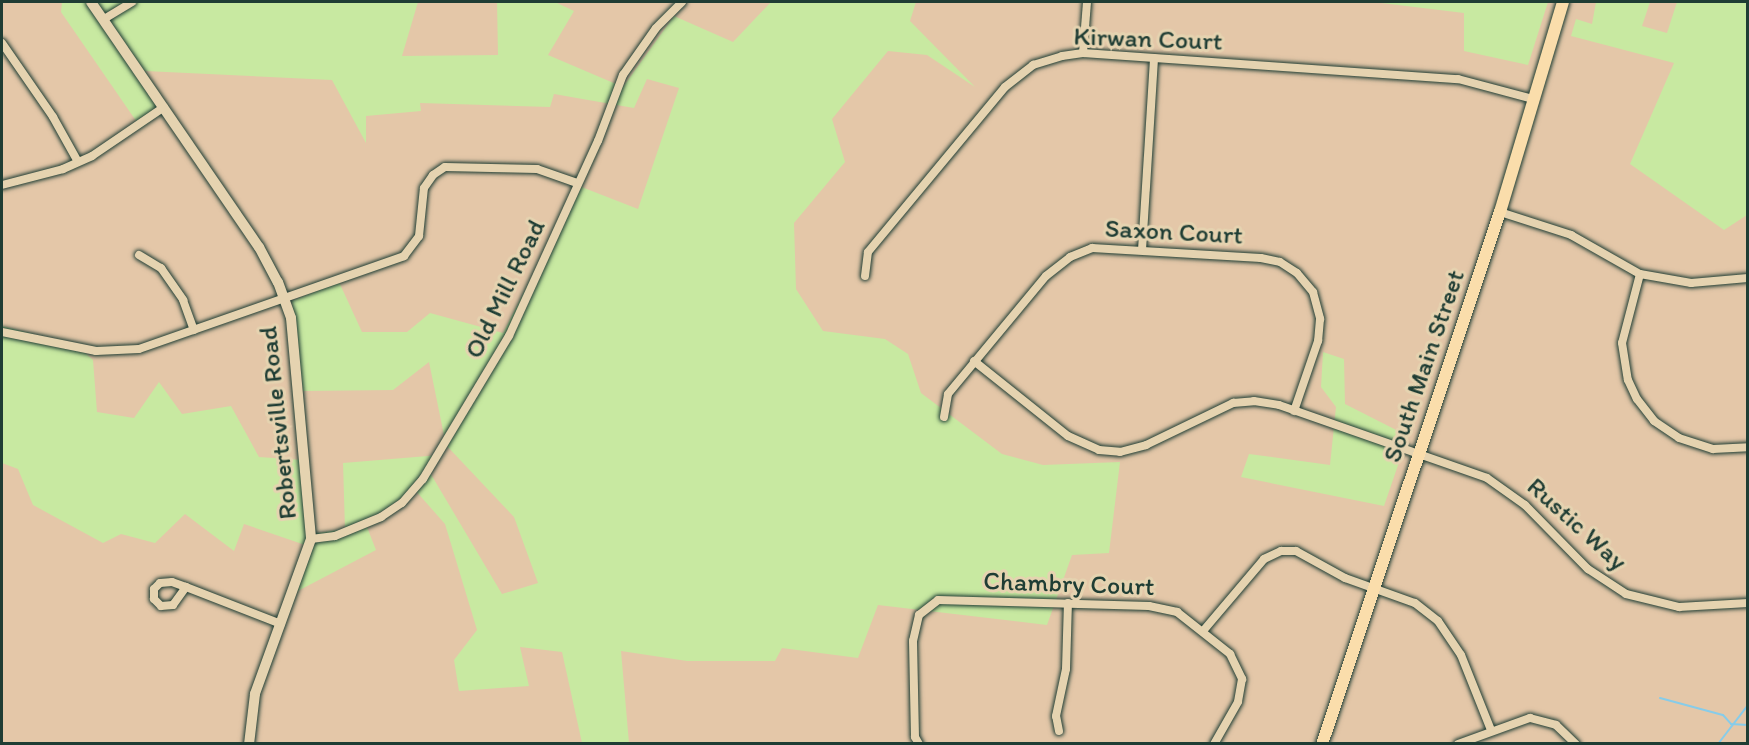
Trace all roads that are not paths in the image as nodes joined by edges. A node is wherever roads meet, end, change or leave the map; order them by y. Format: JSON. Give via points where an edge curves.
{"nodes":[{"id":1,"x":91,"y":2,"type":"edge"},
{"id":2,"x":132,"y":2,"type":"edge"},
{"id":3,"x":682,"y":2,"type":"edge"},
{"id":4,"x":1086,"y":2,"type":"edge"},
{"id":5,"x":1563,"y":2,"type":"edge"},
{"id":6,"x":104,"y":19,"type":"junction"},
{"id":7,"x":2,"y":43,"type":"edge"},
{"id":8,"x":1083,"y":53,"type":"junction"},
{"id":9,"x":1154,"y":58,"type":"junction"},
{"id":10,"x":1533,"y":99,"type":"junction"},
{"id":11,"x":164,"y":107,"type":"junction"},
{"id":12,"x":78,"y":162,"type":"junction"},
{"id":13,"x":577,"y":183,"type":"junction"},
{"id":14,"x":2,"y":185,"type":"edge"},
{"id":15,"x":1500,"y":212,"type":"junction"},
{"id":16,"x":1142,"y":250,"type":"junction"},
{"id":17,"x":139,"y":255,"type":"dead end"},
{"id":18,"x":1640,"y":274,"type":"junction"},
{"id":19,"x":865,"y":276,"type":"dead end"},
{"id":20,"x":1748,"y":278,"type":"edge"},
{"id":21,"x":284,"y":299,"type":"junction"},
{"id":22,"x":194,"y":330,"type":"junction"},
{"id":23,"x":2,"y":332,"type":"edge"},
{"id":24,"x":974,"y":361,"type":"junction"},
{"id":25,"x":1294,"y":411,"type":"junction"},
{"id":26,"x":944,"y":417,"type":"dead end"},
{"id":27,"x":1748,"y":447,"type":"edge"},
{"id":28,"x":1419,"y":452,"type":"junction"},
{"id":29,"x":311,"y":539,"type":"junction"},
{"id":30,"x":186,"y":587,"type":"dead end"},
{"id":31,"x":1373,"y":587,"type":"junction"},
{"id":32,"x":1068,"y":603,"type":"junction"},
{"id":33,"x":1748,"y":603,"type":"edge"},
{"id":34,"x":281,"y":624,"type":"junction"},
{"id":35,"x":1203,"y":631,"type":"junction"},
{"id":36,"x":1491,"y":730,"type":"junction"},
{"id":37,"x":1059,"y":731,"type":"dead end"},
{"id":38,"x":915,"y":741,"type":"edge"},
{"id":39,"x":249,"y":744,"type":"edge"},
{"id":40,"x":1214,"y":744,"type":"edge"},
{"id":41,"x":1322,"y":744,"type":"edge"},
{"id":42,"x":1458,"y":744,"type":"edge"},
{"id":43,"x":1576,"y":744,"type":"edge"}],
"edges":[{"from":1,"to":6,"type":"street","name":"Robertsville Road"},
{"from":2,"to":6,"type":"street"},
{"from":3,"to":13,"type":"street","name":"Old Mill Road","via":[[656,28],[623,75]]},
{"from":4,"to":8,"type":"street"},
{"from":5,"to":10,"type":"main road","name":"South Main Street"},
{"from":6,"to":11,"type":"street","name":"Robertsville Road"},
{"from":7,"to":12,"type":"street","via":[[63,132]]},
{"from":8,"to":9,"type":"street","name":"Kirwan Court"},
{"from":8,"to":19,"type":"street","name":"Kirwan Court","via":[[1033,65],[1005,87],[868,252]]},
{"from":9,"to":10,"type":"street","name":"Kirwan Court","via":[[1458,78]]},
{"from":9,"to":16,"type":"street"},
{"from":10,"to":15,"type":"main road","name":"South Main Street"},
{"from":11,"to":12,"type":"street","via":[[117,141]]},
{"from":11,"to":21,"type":"street","name":"Robertsville Road","via":[[259,247]]},
{"from":12,"to":14,"type":"street"},
{"from":13,"to":21,"type":"street","via":[[537,169],[445,166],[424,188],[420,232],[411,250],[398,259]]},
{"from":13,"to":29,"type":"street","name":"Old Mill Road","via":[[509,336],[416,488],[381,517],[336,536]]},
{"from":15,"to":18,"type":"street","via":[[1571,235]]},
{"from":15,"to":28,"type":"main road","name":"South Main Street"},
{"from":16,"to":24,"type":"street","name":"Saxon Court","via":[[1092,248],[1070,257],[1046,276]]},
{"from":16,"to":25,"type":"street","name":"Saxon Court","via":[[1270,260],[1289,267],[1304,280],[1319,306],[1320,326]]},
{"from":17,"to":22,"type":"street","via":[[161,268],[183,300]]},
{"from":18,"to":20,"type":"street","via":[[1691,283]]},
{"from":18,"to":27,"type":"street","via":[[1622,343],[1628,380],[1637,399],[1654,421],[1679,438],[1713,449]]},
{"from":21,"to":22,"type":"street"},
{"from":21,"to":29,"type":"street","name":"Robertsville Road","via":[[297,353]]},
{"from":22,"to":23,"type":"street","via":[[139,349],[110,352]]},
{"from":24,"to":25,"type":"street","name":"Rustic Way","via":[[1068,435],[1099,450],[1119,452],[1146,445],[1233,404],[1265,402]]},
{"from":24,"to":26,"type":"street","name":"Saxon Court","via":[[948,394]]},
{"from":25,"to":28,"type":"street","name":"Rustic Way"},
{"from":28,"to":31,"type":"main road","name":"South Main Street"},
{"from":28,"to":33,"type":"street","name":"Rustic Way","via":[[1502,487],[1588,569],[1626,594],[1679,608]]},
{"from":29,"to":34,"type":"street","name":"Robertsville Road"},
{"from":30,"to":34,"type":"street"},
{"from":31,"to":35,"type":"street","via":[[1329,570],[1306,555],[1281,552],[1257,565]]},
{"from":31,"to":36,"type":"street","via":[[1415,603],[1447,631]]},
{"from":31,"to":41,"type":"main road","name":"South Main Street"},
{"from":32,"to":35,"type":"street","name":"Chambry Court","via":[[1160,607],[1178,612]]},
{"from":32,"to":37,"type":"street","via":[[1066,669],[1056,716]]},
{"from":32,"to":38,"type":"street","name":"Chambry Court","via":[[938,600],[919,615],[913,641]]},
{"from":34,"to":39,"type":"street","name":"Robertsville Road","via":[[255,694]]},
{"from":35,"to":40,"type":"street","name":"Chambry Court","via":[[1230,654],[1242,679],[1238,702]]},
{"from":36,"to":42,"type":"street"},
{"from":36,"to":43,"type":"street","via":[[1530,718],[1556,724]]}]}
